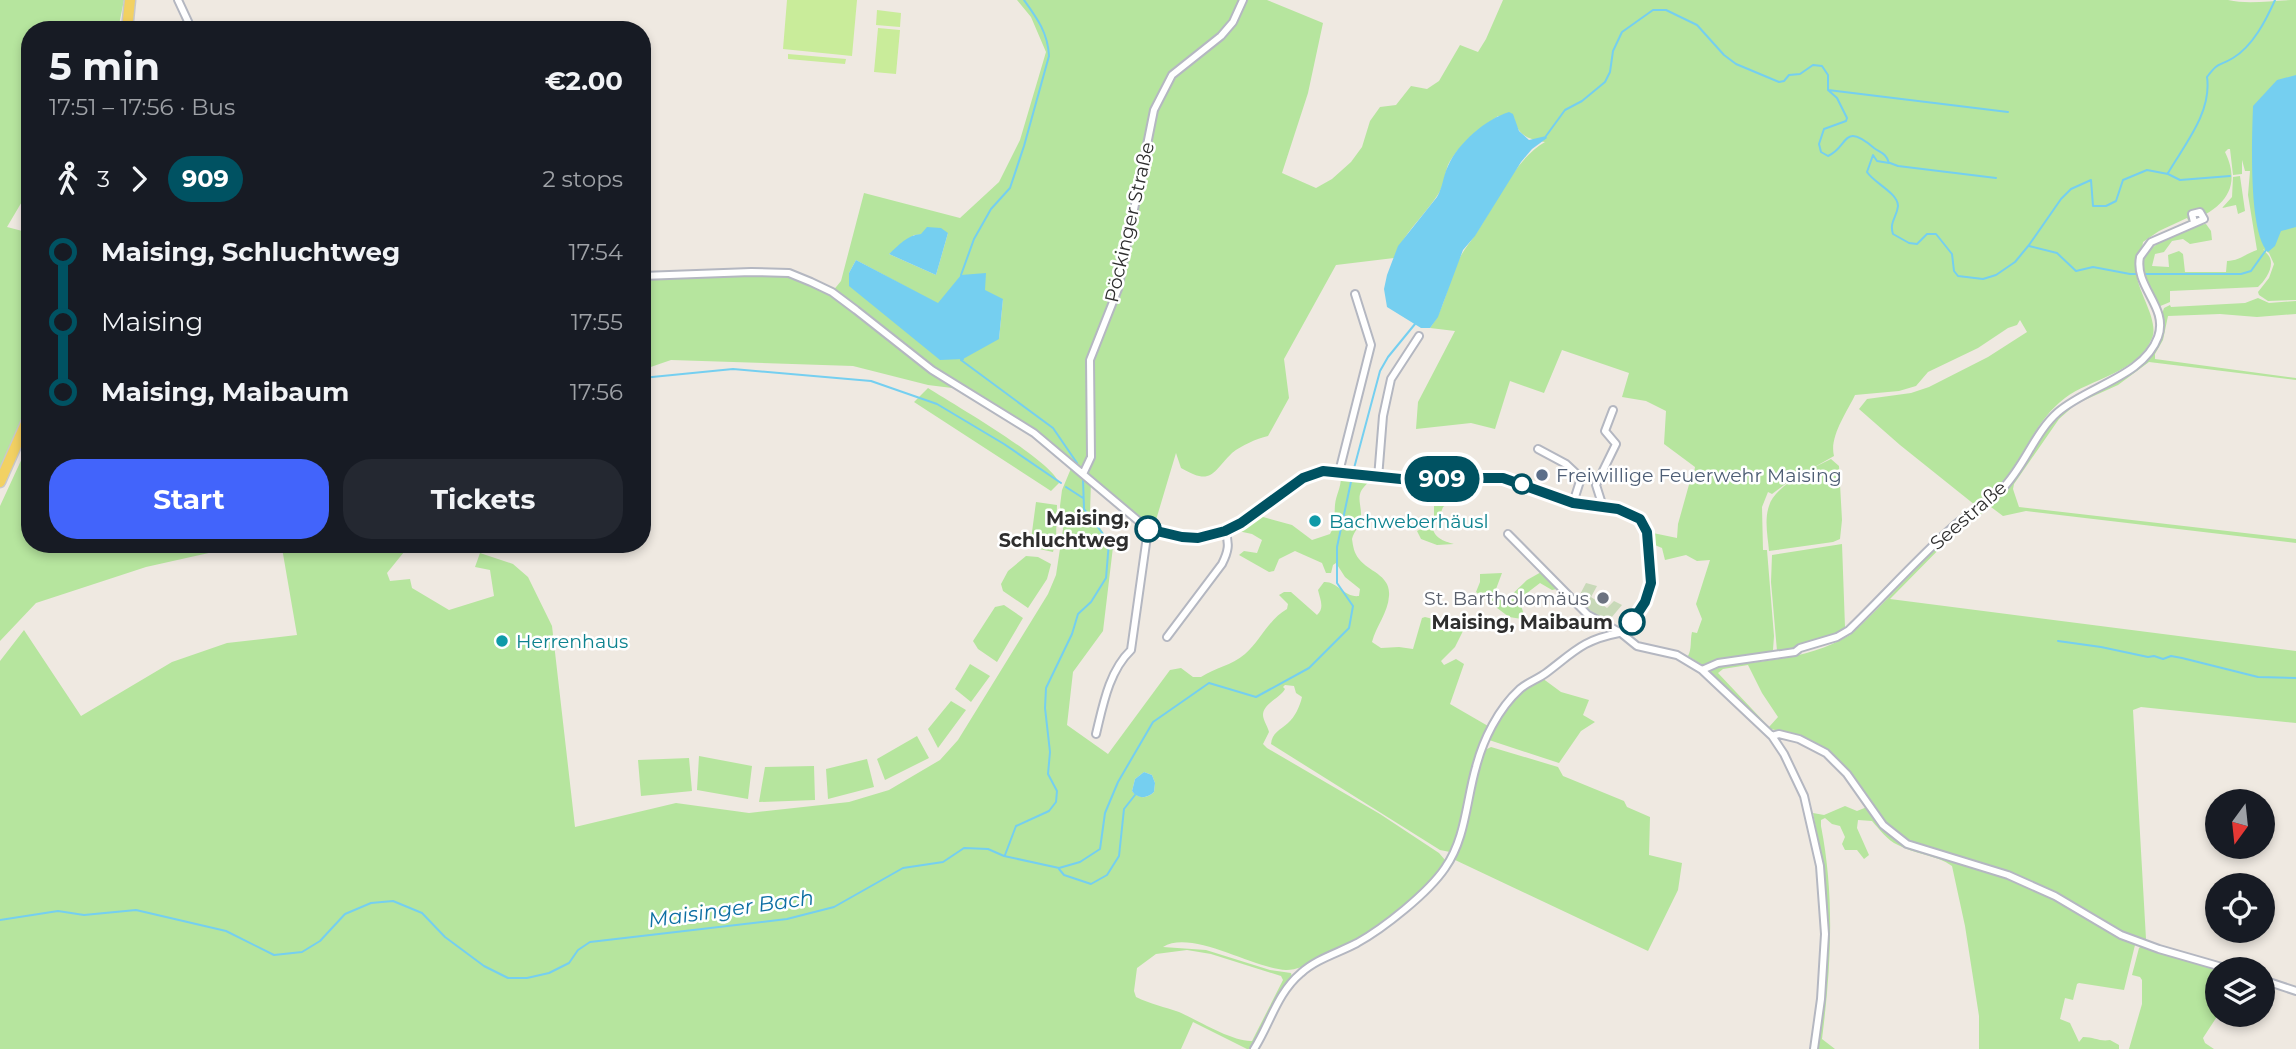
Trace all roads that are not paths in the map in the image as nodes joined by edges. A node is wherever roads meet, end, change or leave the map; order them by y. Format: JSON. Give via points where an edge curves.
{"nodes":[{"id":1,"x":130,"y":0,"type":"edge"},
{"id":2,"x":178,"y":0,"type":"edge"},
{"id":3,"x":1244,"y":0,"type":"edge"},
{"id":4,"x":128,"y":21,"type":"edge"},
{"id":5,"x":188,"y":21,"type":"edge"},
{"id":6,"x":2194,"y":222,"type":"dead end"},
{"id":7,"x":651,"y":276,"type":"edge"},
{"id":8,"x":1354,"y":294,"type":"dead end"},
{"id":9,"x":1419,"y":336,"type":"dead end"},
{"id":10,"x":1613,"y":410,"type":"dead end"},
{"id":11,"x":21,"y":434,"type":"edge"},
{"id":12,"x":1538,"y":449,"type":"dead end"},
{"id":13,"x":1342,"y":472,"type":"junction"},
{"id":14,"x":1083,"y":474,"type":"junction"},
{"id":15,"x":1378,"y":478,"type":"junction"},
{"id":16,"x":1581,"y":478,"type":"junction"},
{"id":17,"x":0,"y":482,"type":"edge"},
{"id":18,"x":1596,"y":485,"type":"junction"},
{"id":19,"x":1573,"y":503,"type":"junction"},
{"id":20,"x":1603,"y":507,"type":"junction"},
{"id":21,"x":1148,"y":529,"type":"junction"},
{"id":22,"x":1225,"y":531,"type":"junction"},
{"id":23,"x":1508,"y":534,"type":"dead end"},
{"id":24,"x":1621,"y":633,"type":"junction"},
{"id":25,"x":1167,"y":637,"type":"dead end"},
{"id":26,"x":1702,"y":670,"type":"junction"},
{"id":27,"x":1096,"y":734,"type":"dead end"},
{"id":28,"x":1772,"y":736,"type":"junction"},
{"id":29,"x":2205,"y":961,"type":"edge"},
{"id":30,"x":2275,"y":984,"type":"edge"},
{"id":31,"x":2296,"y":991,"type":"edge"},
{"id":32,"x":1254,"y":1049,"type":"edge"},
{"id":33,"x":1814,"y":1049,"type":"edge"}],
"edges":[{"from":1,"to":4,"type":"main road"},
{"from":2,"to":5,"type":"street"},
{"from":3,"to":14,"type":"street","name":"Pöckinger Straße","via":[[1221,36],[1172,75],[1154,110],[1118,289],[1090,360],[1091,457]]},
{"from":6,"to":26,"type":"street","name":"Seestraße","via":[[2146,246],[2139,259],[2145,287],[2160,316],[2152,349],[2124,373],[2058,412],[2002,489],[1943,536],[1849,630],[1795,652],[1718,663]]},
{"from":7,"to":14,"type":"street","via":[[789,273],[811,282],[832,292],[932,370],[1034,433]]},
{"from":8,"to":13,"type":"street","via":[[1371,345]]},
{"from":9,"to":15,"type":"street","via":[[1391,379]]},
{"from":10,"to":18,"type":"street","via":[[1605,430],[1616,444]]},
{"from":11,"to":17,"type":"main road"},
{"from":12,"to":16,"type":"street"},
{"from":13,"to":15,"type":"street"},
{"from":13,"to":22,"type":"street","via":[[1323,471],[1303,478]]},
{"from":14,"to":21,"type":"street"},
{"from":15,"to":19,"type":"street","via":[[1503,478]]},
{"from":16,"to":18,"type":"street"},
{"from":16,"to":19,"type":"street"},
{"from":18,"to":20,"type":"street"},
{"from":19,"to":20,"type":"street"},
{"from":20,"to":24,"type":"street","via":[[1638,518],[1647,532],[1651,583],[1638,614]]},
{"from":21,"to":22,"type":"street","via":[[1198,538]]},
{"from":21,"to":27,"type":"street","via":[[1131,650],[1119,661]]},
{"from":22,"to":25,"type":"street","via":[[1228,552],[1222,564]]},
{"from":23,"to":24,"type":"street","via":[[1575,603]]},
{"from":24,"to":26,"type":"street","via":[[1637,646],[1677,655]]},
{"from":24,"to":32,"type":"street","via":[[1595,638],[1577,648],[1519,690],[1484,742],[1465,823],[1447,866],[1420,895],[1372,933],[1300,973],[1282,994]]},
{"from":26,"to":28,"type":"street"},
{"from":28,"to":29,"type":"street","via":[[1799,738],[1826,753],[1883,825],[1907,844],[2008,875],[2121,935]]},
{"from":28,"to":33,"type":"street","via":[[1804,796],[1820,866],[1824,946]]},
{"from":30,"to":31,"type":"street"}]}
